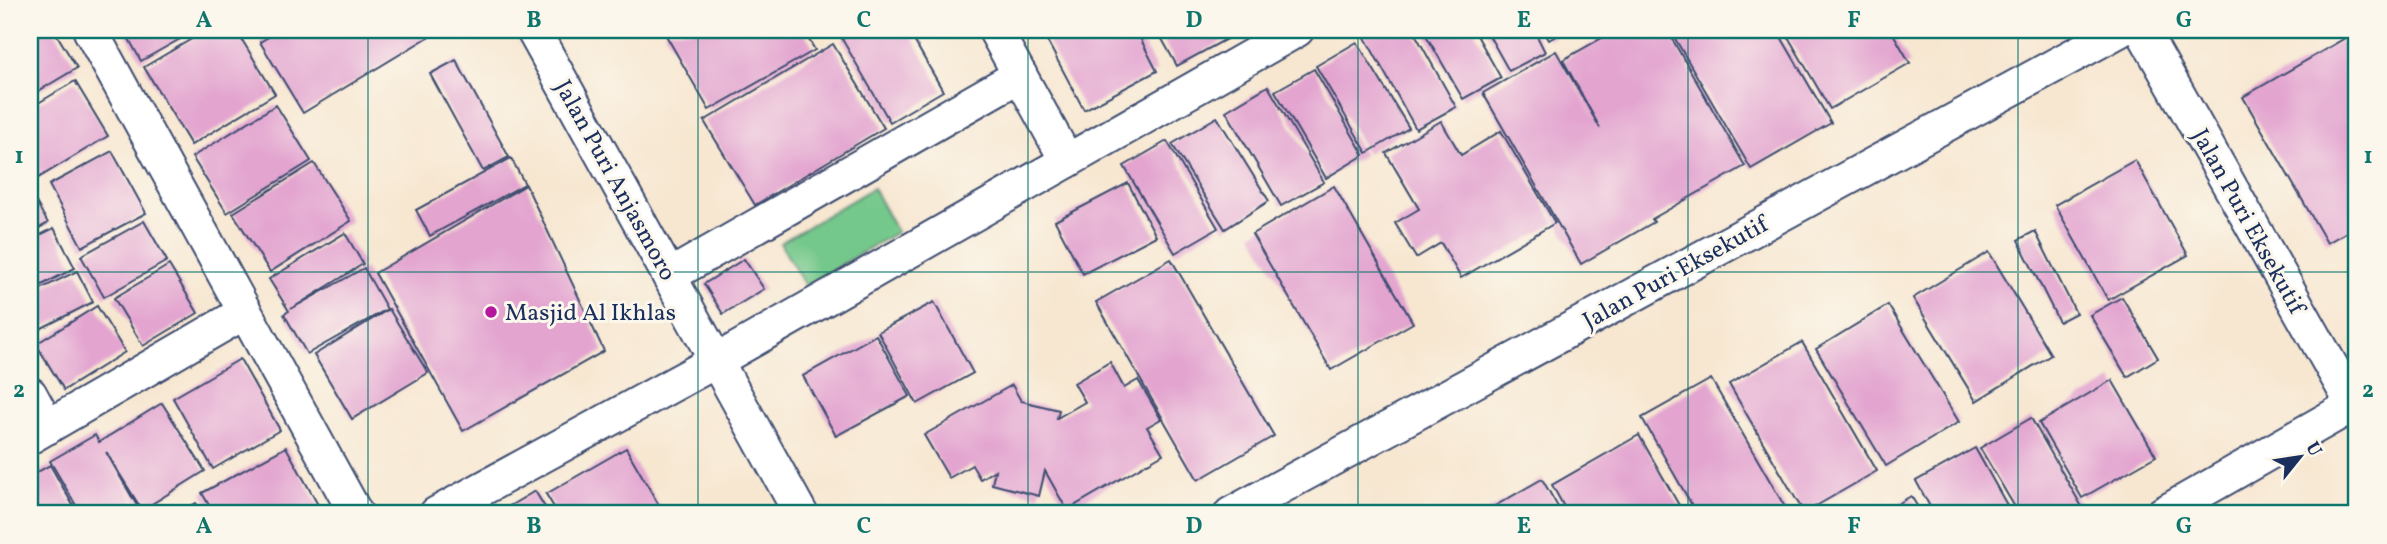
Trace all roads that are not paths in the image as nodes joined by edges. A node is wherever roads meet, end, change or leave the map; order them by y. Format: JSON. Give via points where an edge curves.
{"nodes":[{"id":1,"x":90,"y":30,"type":"edge"},
{"id":2,"x":533,"y":30,"type":"edge"},
{"id":3,"x":995,"y":30,"type":"edge"},
{"id":4,"x":2120,"y":30,"type":"edge"},
{"id":5,"x":2142,"y":30,"type":"edge"},
{"id":6,"x":1286,"y":32,"type":"edge"},
{"id":7,"x":1020,"y":75,"type":"junction"},
{"id":8,"x":1067,"y":161,"type":"junction"},
{"id":9,"x":669,"y":276,"type":"junction"},
{"id":10,"x":245,"y":312,"type":"junction"},
{"id":11,"x":716,"y":361,"type":"junction"},
{"id":12,"x":30,"y":394,"type":"edge"},
{"id":13,"x":2355,"y":408,"type":"edge"},
{"id":14,"x":39,"y":432,"type":"edge"},
{"id":15,"x":356,"y":514,"type":"edge"},
{"id":16,"x":436,"y":514,"type":"edge"},
{"id":17,"x":801,"y":514,"type":"edge"},
{"id":18,"x":1231,"y":514,"type":"edge"},
{"id":19,"x":2162,"y":514,"type":"edge"}],
"edges":[{"from":1,"to":10,"type":"street"},
{"from":2,"to":9,"type":"street","name":"Jalan Puri Anjasmoro"},
{"from":3,"to":7,"type":"street"},
{"from":4,"to":18,"type":"street","name":"Jalan Puri Eksekutif"},
{"from":5,"to":13,"type":"street","name":"Jalan Puri Eksekutif"},
{"from":6,"to":8,"type":"street"},
{"from":7,"to":8,"type":"street"},
{"from":7,"to":9,"type":"street"},
{"from":8,"to":11,"type":"street"},
{"from":9,"to":11,"type":"street","name":"Jalan Puri Anjasmoro"},
{"from":10,"to":14,"type":"street"},
{"from":10,"to":15,"type":"street"},
{"from":11,"to":16,"type":"street"},
{"from":11,"to":17,"type":"street","name":"Jalan Puri Anjasmoro"},
{"from":12,"to":14,"type":"street"},
{"from":13,"to":19,"type":"street"}]}
